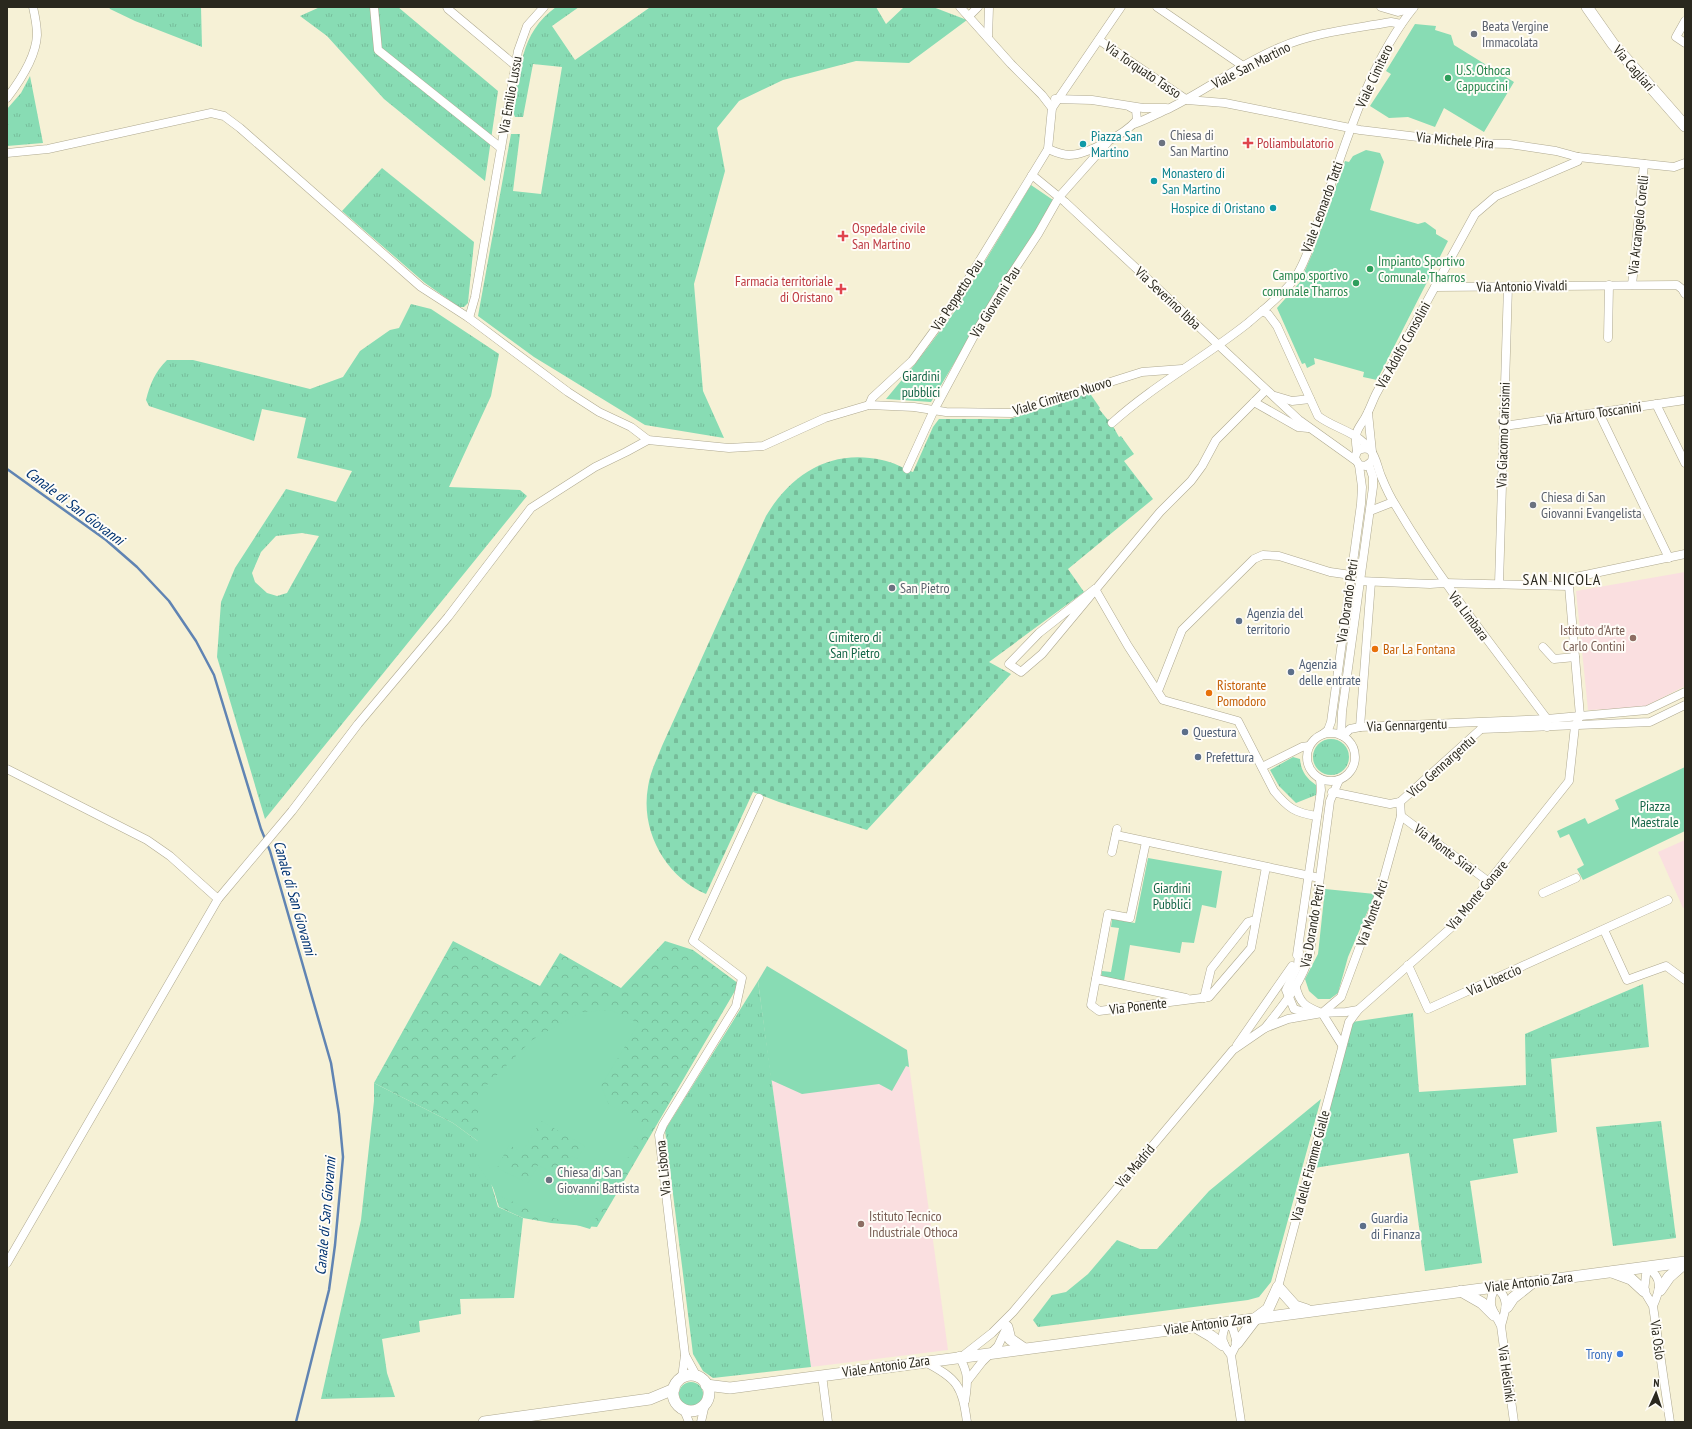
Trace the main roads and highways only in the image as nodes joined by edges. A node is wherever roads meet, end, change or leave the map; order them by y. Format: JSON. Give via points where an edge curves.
{"nodes":[{"id":1,"x":1588,"y":7,"type":"edge"},
{"id":2,"x":1685,"y":126,"type":"edge"},
{"id":3,"x":1685,"y":1263,"type":"edge"},
{"id":4,"x":1612,"y":1272,"type":"junction"},
{"id":5,"x":1533,"y":1282,"type":"junction"},
{"id":6,"x":1660,"y":1290,"type":"road end"},
{"id":7,"x":1461,"y":1291,"type":"junction"},
{"id":8,"x":1644,"y":1291,"type":"road end"},
{"id":9,"x":1507,"y":1308,"type":"road end"},
{"id":10,"x":1309,"y":1311,"type":"junction"},
{"id":11,"x":1494,"y":1315,"type":"road end"},
{"id":12,"x":1256,"y":1318,"type":"junction"},
{"id":13,"x":1194,"y":1326,"type":"junction"},
{"id":14,"x":1007,"y":1327,"type":"road end"},
{"id":15,"x":1237,"y":1343,"type":"road end"},
{"id":16,"x":1223,"y":1345,"type":"road end"},
{"id":17,"x":1023,"y":1348,"type":"junction"},
{"id":18,"x":706,"y":1385,"type":"junction"},
{"id":19,"x":730,"y":1388,"type":"junction"},
{"id":20,"x":674,"y":1389,"type":"junction"},
{"id":21,"x":650,"y":1399,"type":"junction"},
{"id":22,"x":707,"y":1401,"type":"junction"},
{"id":23,"x":675,"y":1402,"type":"junction"},
{"id":24,"x":484,"y":1422,"type":"edge"}],
"edges":[{"from":1,"to":2,"type":"main road","name":"Via Cagliari","via":[[1613,44]]},
{"from":3,"to":4,"type":"main road","name":"Viale Antonio Zara"},
{"from":3,"to":6,"type":"main road","via":[[1669,1277]]},
{"from":4,"to":5,"type":"main road","name":"Viale Antonio Zara"},
{"from":4,"to":8,"type":"main road","via":[[1631,1279]]},
{"from":5,"to":7,"type":"main road","name":"Viale Antonio Zara"},
{"from":5,"to":9,"type":"main road","via":[[1513,1298]]},
{"from":7,"to":10,"type":"main road","name":"Viale Antonio Zara"},
{"from":7,"to":11,"type":"main road","via":[[1482,1303]]},
{"from":10,"to":12,"type":"main road","name":"Viale Antonio Zara"},
{"from":10,"to":12,"type":"main road","via":[[1295,1306],[1278,1287],[1268,1309]]},
{"from":12,"to":13,"type":"main road","name":"Viale Antonio Zara"},
{"from":12,"to":15,"type":"main road"},
{"from":13,"to":16,"type":"main road"},
{"from":13,"to":17,"type":"main road","name":"Viale Antonio Zara"},
{"from":14,"to":17,"type":"main road","via":[[1010,1339]]},
{"from":17,"to":19,"type":"main road","name":"Viale Antonio Zara"},
{"from":18,"to":19,"type":"main road","name":"Viale Antonio Zara"},
{"from":18,"to":20,"type":"main road","via":[[692,1376],[682,1378]]},
{"from":18,"to":22,"type":"main road"},
{"from":19,"to":22,"type":"main road","name":"Viale Antonio Zara"},
{"from":20,"to":21,"type":"main road"},
{"from":20,"to":23,"type":"main road"},
{"from":21,"to":23,"type":"main road"},
{"from":21,"to":24,"type":"main road"},
{"from":22,"to":23,"type":"main road","via":[[696,1410],[684,1410]]}]}
